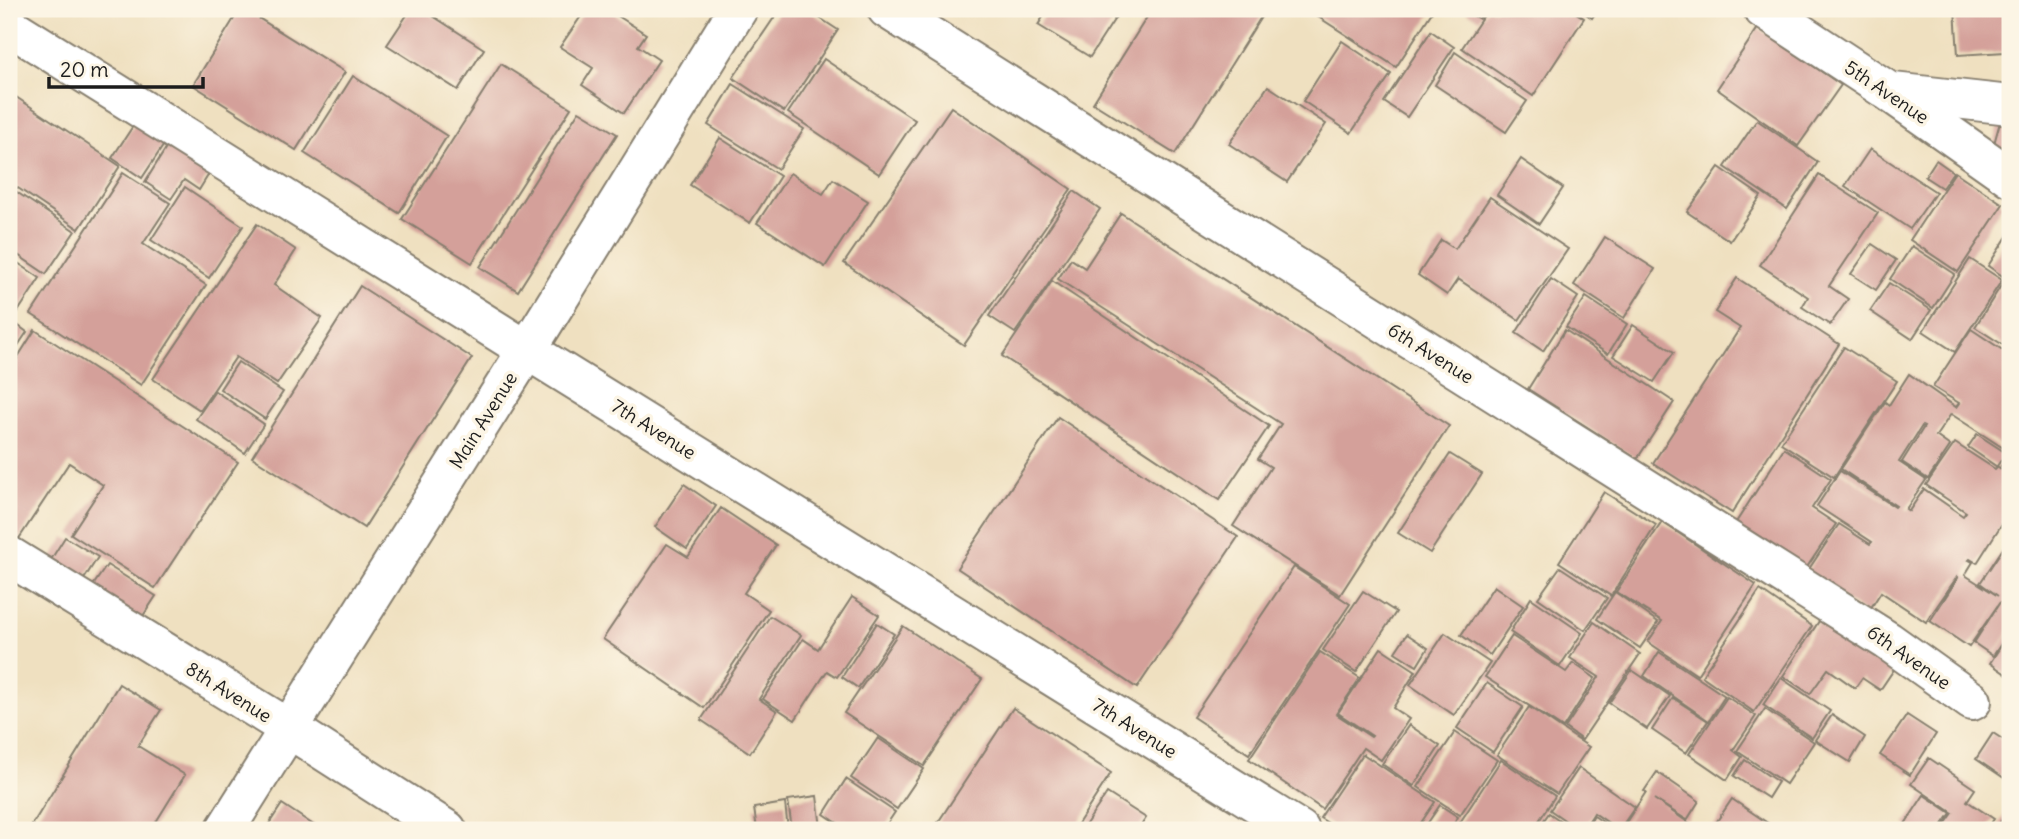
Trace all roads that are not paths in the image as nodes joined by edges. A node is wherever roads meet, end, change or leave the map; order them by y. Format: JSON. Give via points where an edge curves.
{"nodes":[{"id":1,"x":738,"y":9,"type":"edge"},
{"id":2,"x":887,"y":9,"type":"edge"},
{"id":3,"x":1763,"y":9,"type":"edge"},
{"id":4,"x":9,"y":26,"type":"edge"},
{"id":5,"x":1888,"y":91,"type":"junction"},
{"id":6,"x":2010,"y":105,"type":"edge"},
{"id":7,"x":2010,"y":177,"type":"edge"},
{"id":8,"x":527,"y":351,"type":"junction"},
{"id":9,"x":9,"y":556,"type":"edge"},
{"id":10,"x":1972,"y":701,"type":"dead end"},
{"id":11,"x":288,"y":728,"type":"junction"},
{"id":12,"x":225,"y":830,"type":"edge"},
{"id":13,"x":447,"y":830,"type":"edge"},
{"id":14,"x":1300,"y":830,"type":"edge"}],
"edges":[{"from":1,"to":8,"type":"street","name":"Main Avenue"},
{"from":2,"to":10,"type":"street","name":"6th Avenue","via":[[1888,641]]},
{"from":3,"to":5,"type":"street","name":"5th Avenue"},
{"from":4,"to":8,"type":"street","name":"7th Avenue"},
{"from":5,"to":6,"type":"street"},
{"from":5,"to":7,"type":"street","name":"5th Avenue"},
{"from":8,"to":11,"type":"street","name":"Main Avenue"},
{"from":8,"to":14,"type":"street","name":"7th Avenue"},
{"from":9,"to":11,"type":"street","name":"8th Avenue"},
{"from":11,"to":12,"type":"street","name":"Main Avenue"},
{"from":11,"to":13,"type":"street","name":"8th Avenue"}]}
